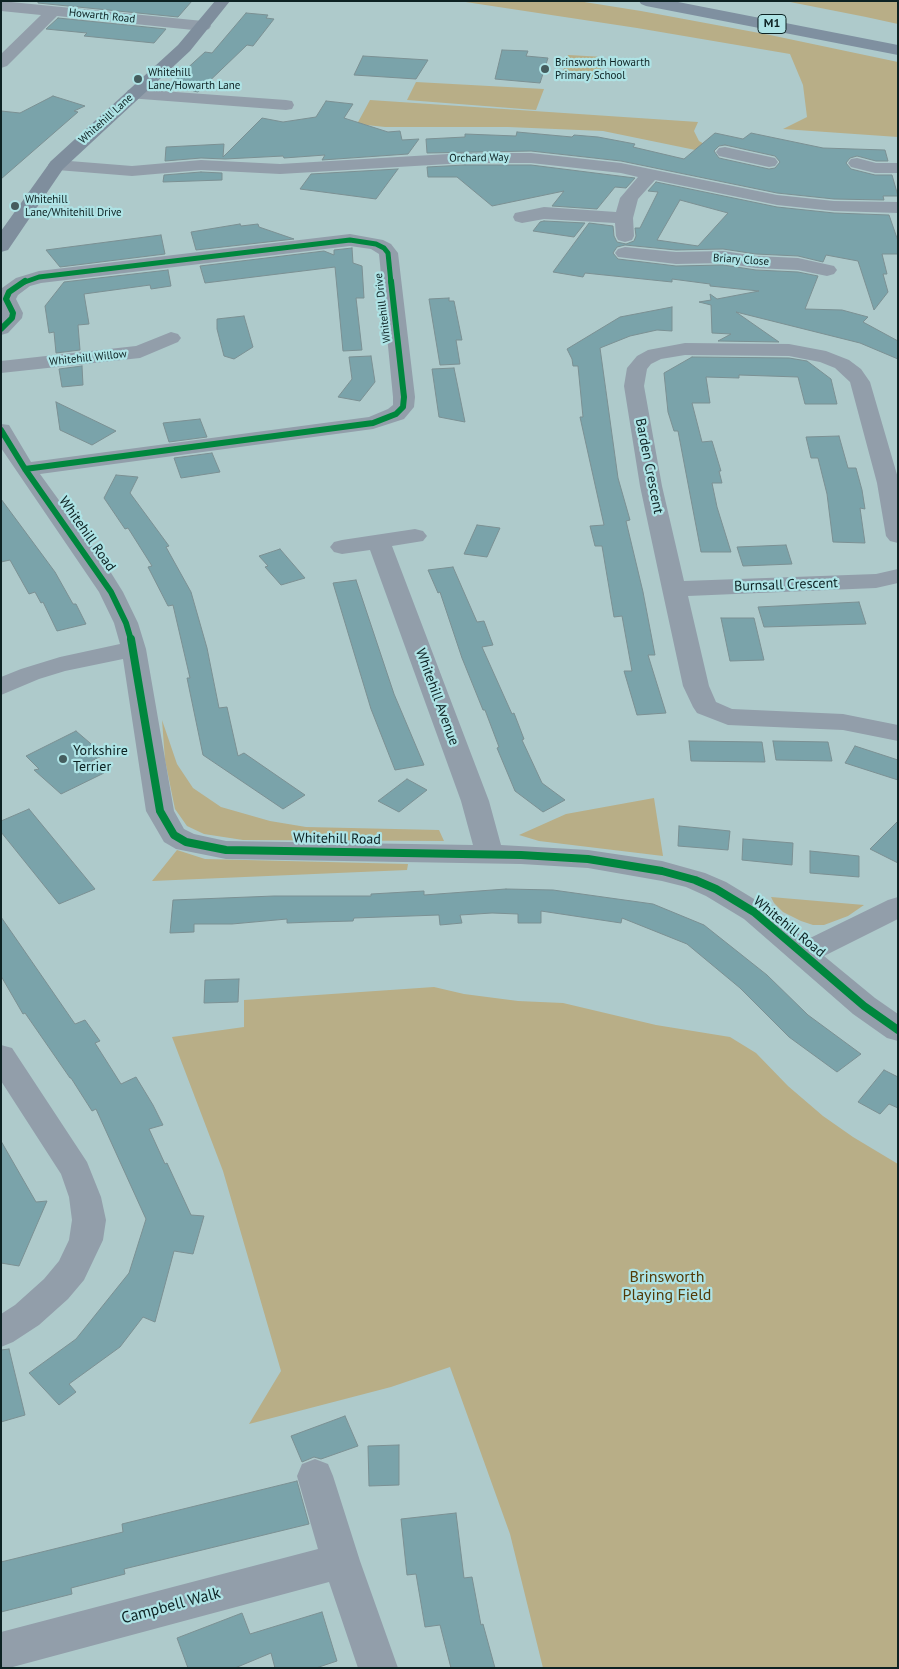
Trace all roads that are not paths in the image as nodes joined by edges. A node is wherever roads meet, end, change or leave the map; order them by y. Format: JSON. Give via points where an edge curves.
{"nodes":[{"id":1,"x":223,"y":1,"type":"edge"},
{"id":2,"x":646,"y":1,"type":"edge"},
{"id":3,"x":723,"y":1,"type":"edge"},
{"id":4,"x":1,"y":6,"type":"edge"},
{"id":5,"x":53,"y":11,"type":"junction"},
{"id":6,"x":203,"y":26,"type":"junction"},
{"id":7,"x":898,"y":35,"type":"edge"},
{"id":8,"x":898,"y":50,"type":"edge"},
{"id":9,"x":1,"y":63,"type":"edge"},
{"id":10,"x":134,"y":94,"type":"junction"},
{"id":11,"x":286,"y":105,"type":"dead end"},
{"id":12,"x":725,"y":152,"type":"dead end"},
{"id":13,"x":750,"y":158,"type":"junction"},
{"id":14,"x":769,"y":162,"type":"dead end"},
{"id":15,"x":857,"y":163,"type":"dead end"},
{"id":16,"x":57,"y":165,"type":"junction"},
{"id":17,"x":898,"y":168,"type":"edge"},
{"id":18,"x":651,"y":174,"type":"junction"},
{"id":19,"x":728,"y":178,"type":"junction"},
{"id":20,"x":898,"y":208,"type":"edge"},
{"id":21,"x":522,"y":217,"type":"dead end"},
{"id":22,"x":624,"y":218,"type":"junction"},
{"id":23,"x":1,"y":246,"type":"edge"},
{"id":24,"x":832,"y":273,"type":"dead end"},
{"id":25,"x":1,"y":329,"type":"edge"},
{"id":26,"x":171,"y":338,"type":"dead end"},
{"id":27,"x":1,"y":341,"type":"edge"},
{"id":28,"x":1,"y":363,"type":"edge"},
{"id":29,"x":1,"y":367,"type":"edge"},
{"id":30,"x":1,"y":430,"type":"edge"},
{"id":31,"x":25,"y":469,"type":"junction"},
{"id":32,"x":893,"y":483,"type":"edge"},
{"id":33,"x":416,"y":536,"type":"dead end"},
{"id":34,"x":898,"y":536,"type":"edge"},
{"id":35,"x":379,"y":542,"type":"junction"},
{"id":36,"x":342,"y":547,"type":"dead end"},
{"id":37,"x":898,"y":576,"type":"edge"},
{"id":38,"x":674,"y":589,"type":"junction"},
{"id":39,"x":134,"y":649,"type":"junction"},
{"id":40,"x":1,"y":687,"type":"edge"},
{"id":41,"x":898,"y":734,"type":"edge"},
{"id":42,"x":489,"y":854,"type":"junction"},
{"id":43,"x":898,"y":907,"type":"edge"},
{"id":44,"x":803,"y":954,"type":"junction"},
{"id":45,"x":898,"y":1030,"type":"edge"},
{"id":46,"x":2,"y":1057,"type":"edge"},
{"id":47,"x":1,"y":1332,"type":"edge"},
{"id":48,"x":315,"y":1476,"type":"dead end"},
{"id":49,"x":341,"y":1560,"type":"junction"},
{"id":50,"x":13,"y":1656,"type":"edge"},
{"id":51,"x":378,"y":1668,"type":"edge"}],
"edges":[{"from":1,"to":6,"type":"main road","name":"Whitehill Lane"},
{"from":2,"to":8,"type":"highway","number":"M1"},
{"from":3,"to":7,"type":"highway","number":"M1"},
{"from":4,"to":5,"type":"street","name":"Howarth Road"},
{"from":5,"to":6,"type":"street","name":"Howarth Road"},
{"from":5,"to":9,"type":"street"},
{"from":6,"to":10,"type":"main road","name":"Whitehill Lane"},
{"from":10,"to":11,"type":"street"},
{"from":10,"to":16,"type":"main road","name":"Whitehill Lane"},
{"from":12,"to":13,"type":"street"},
{"from":13,"to":14,"type":"street"},
{"from":13,"to":19,"type":"street"},
{"from":15,"to":17,"type":"street","via":[[875,168]]},
{"from":16,"to":18,"type":"street","name":"Orchard Way","via":[[132,171],[201,165],[280,169],[497,157],[570,161]]},
{"from":16,"to":23,"type":"main road","name":"Whitehill Lane"},
{"from":18,"to":19,"type":"street","name":"Orchard Way"},
{"from":18,"to":22,"type":"street","name":"Briary Close","via":[[629,198]]},
{"from":19,"to":20,"type":"street","name":"Orchard Way","via":[[805,204]]},
{"from":21,"to":22,"type":"street","via":[[544,213],[577,220]]},
{"from":22,"to":24,"type":"street","name":"Briary Close","via":[[623,258],[723,257],[798,264]]},
{"from":25,"to":31,"type":"street","name":"Whitehill Drive","via":[[12,318],[6,299],[9,292],[23,282],[39,277],[350,240],[376,244],[388,253],[404,397],[403,407],[396,414],[373,423]]},
{"from":26,"to":29,"type":"street","name":"Whitehill Willow","via":[[140,352]]},
{"from":27,"to":28,"type":"street","via":[[4,345]]},
{"from":30,"to":31,"type":"street","name":"Whitehill Road"},
{"from":31,"to":39,"type":"street","name":"Whitehill Road","via":[[111,592]]},
{"from":32,"to":34,"type":"street"},
{"from":32,"to":38,"type":"street","name":"Barden Crescent","via":[[860,382],[842,364],[826,357],[789,350],[685,349],[655,354],[637,368],[634,386],[651,486]]},
{"from":33,"to":35,"type":"street"},
{"from":35,"to":36,"type":"street"},
{"from":35,"to":42,"type":"street","name":"Whitehill Avenue","via":[[475,800]]},
{"from":37,"to":38,"type":"street","name":"Burnsall Crescent","via":[[876,581]]},
{"from":38,"to":41,"type":"street","name":"Barden Crescent","via":[[696,686],[706,707],[728,717],[843,722]]},
{"from":39,"to":40,"type":"street","via":[[60,665]]},
{"from":39,"to":42,"type":"street","name":"Whitehill Road","via":[[160,811],[174,835],[186,842],[226,850]]},
{"from":42,"to":44,"type":"street","name":"Whitehill Road","via":[[588,859],[695,880],[727,894],[754,912]]},
{"from":43,"to":44,"type":"street"},
{"from":44,"to":45,"type":"street","name":"Whitehill Road"},
{"from":46,"to":47,"type":"street","via":[[76,1171],[85,1197],[88,1220],[86,1240],[72,1270],[28,1315]]},
{"from":48,"to":49,"type":"street"},
{"from":49,"to":50,"type":"street","name":"Campbell Walk"},
{"from":49,"to":51,"type":"street"}]}
